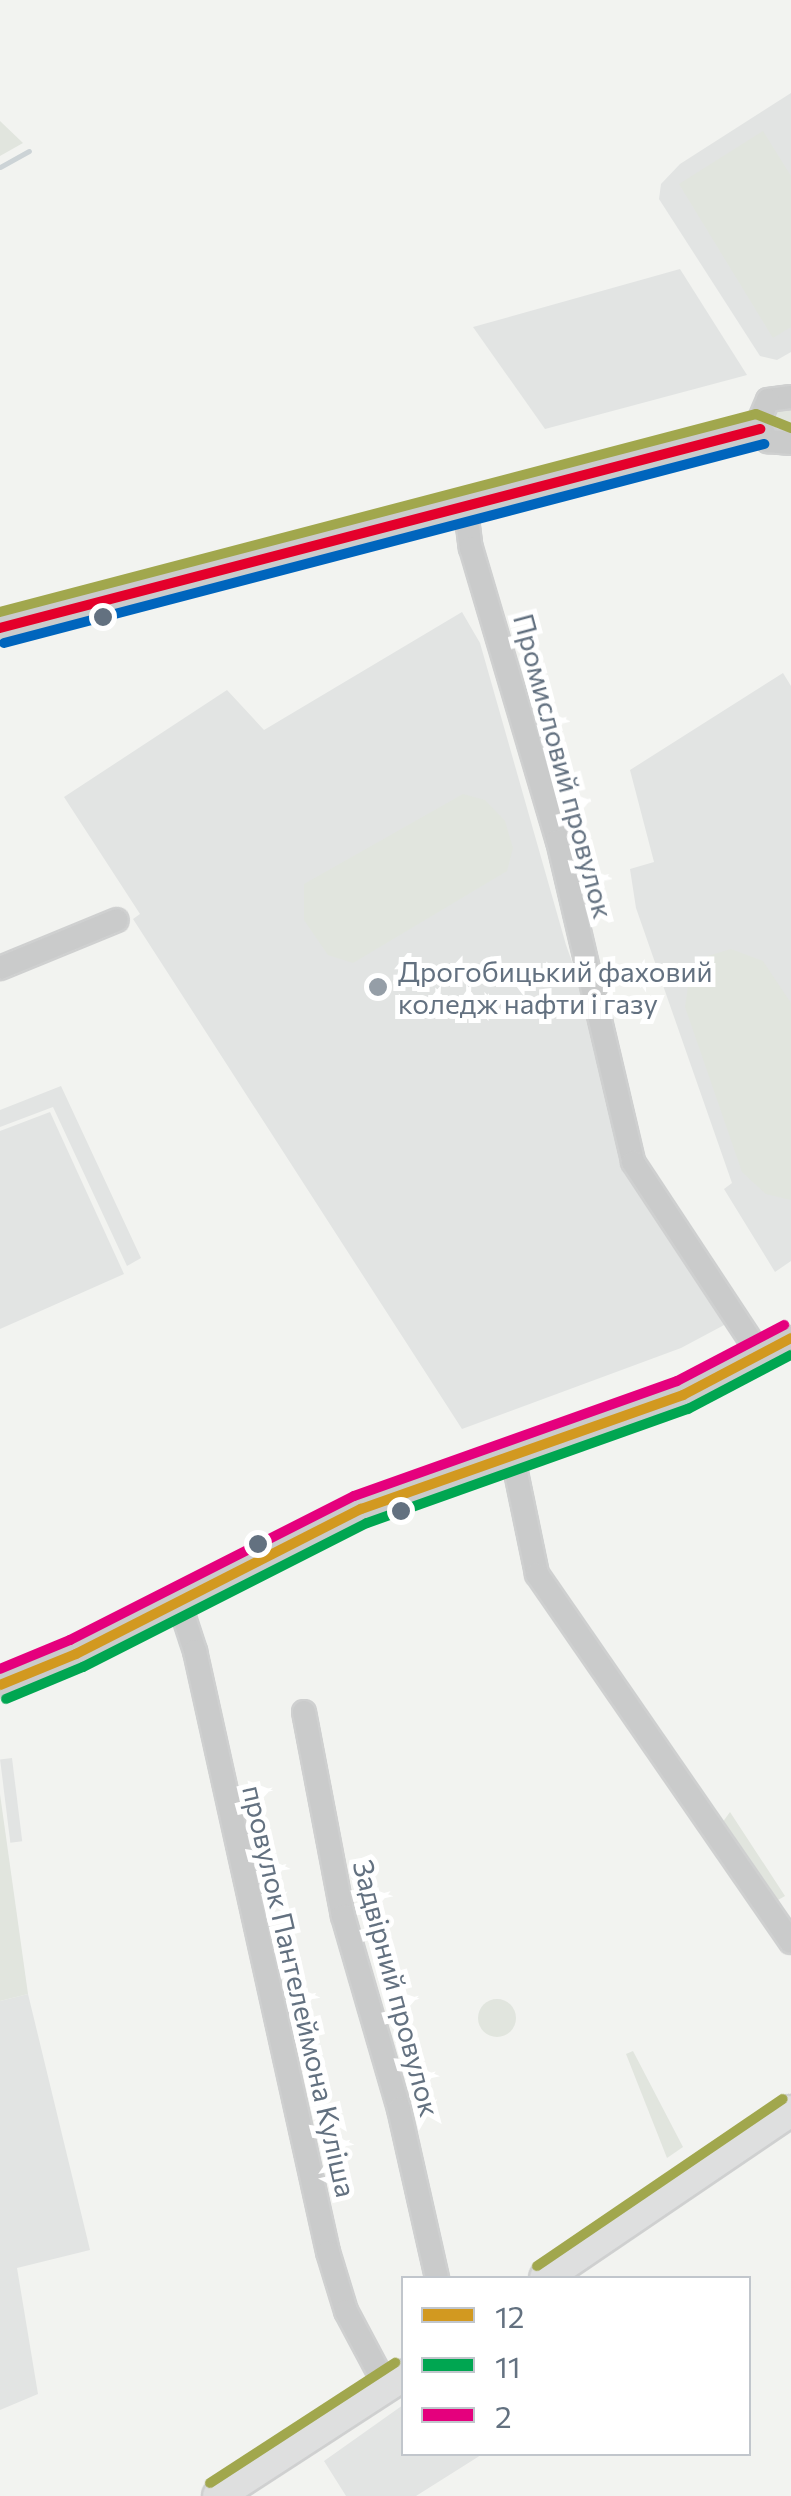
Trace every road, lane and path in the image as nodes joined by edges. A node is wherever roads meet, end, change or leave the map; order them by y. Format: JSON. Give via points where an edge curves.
{"nodes":[{"id":1,"x":791,"y":398,"type":"edge"},
{"id":2,"x":760,"y":429,"type":"junction"},
{"id":3,"x":791,"y":443,"type":"edge"},
{"id":4,"x":466,"y":510,"type":"junction"},
{"id":5,"x":0,"y":628,"type":"edge"},
{"id":6,"x":118,"y":920,"type":"dead end"},
{"id":7,"x":0,"y":968,"type":"edge"},
{"id":8,"x":791,"y":1338,"type":"edge"},
{"id":9,"x":762,"y":1356,"type":"junction"},
{"id":10,"x":512,"y":1454,"type":"junction"},
{"id":11,"x":178,"y":1599,"type":"junction"},
{"id":12,"x":0,"y":1685,"type":"edge"},
{"id":13,"x":304,"y":1712,"type":"dead end"},
{"id":14,"x":791,"y":1942,"type":"edge"},
{"id":15,"x":791,"y":2111,"type":"edge"},
{"id":16,"x":437,"y":2276,"type":"edge"},
{"id":17,"x":549,"y":2276,"type":"edge"},
{"id":18,"x":395,"y":2382,"type":"edge"},
{"id":19,"x":218,"y":2496,"type":"edge"}],
"edges":[{"from":1,"to":2,"type":"street","via":[[764,405]]},
{"from":2,"to":3,"type":"street","via":[[773,443]]},
{"from":2,"to":4,"type":"street"},
{"from":4,"to":5,"type":"street"},
{"from":4,"to":9,"type":"street","name":"Промисловий провулок","via":[[471,548],[558,841],[633,1162]]},
{"from":6,"to":7,"type":"street"},
{"from":8,"to":9,"type":"street"},
{"from":9,"to":10,"type":"street","via":[[682,1395]]},
{"from":10,"to":11,"type":"street","via":[[362,1509]]},
{"from":10,"to":14,"type":"street","via":[[537,1574]]},
{"from":11,"to":12,"type":"street","via":[[76,1654]]},
{"from":11,"to":18,"type":"street","name":"провулок Пантелеймона Куліша","via":[[328,2252],[346,2311]]},
{"from":13,"to":16,"type":"street","name":"Задвірний провулок","via":[[343,1916],[399,2109]]},
{"from":15,"to":17,"type":"main road"},
{"from":18,"to":19,"type":"main road"}]}
